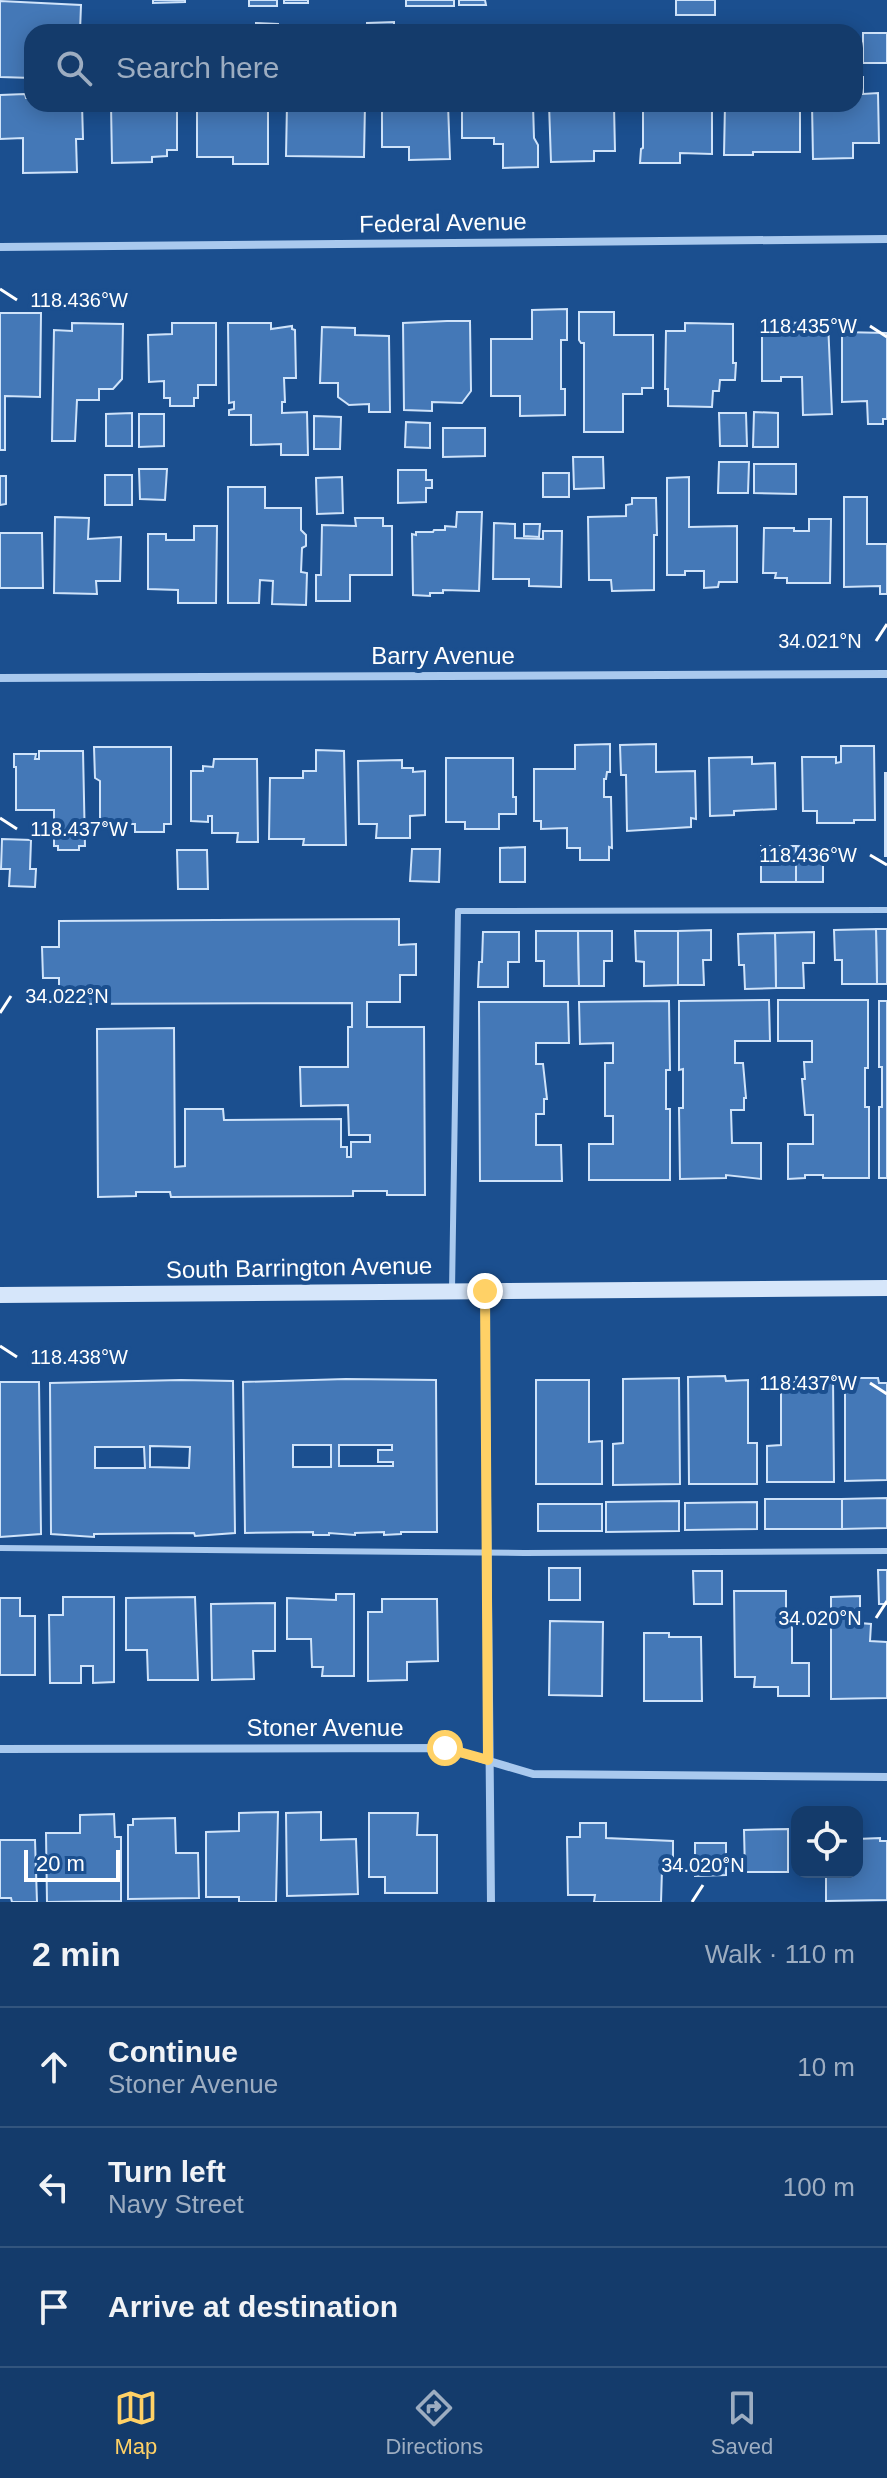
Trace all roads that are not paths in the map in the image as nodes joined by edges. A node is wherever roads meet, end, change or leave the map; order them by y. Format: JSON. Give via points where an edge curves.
{"nodes":[{"id":1,"x":887,"y":239,"type":"edge"},
{"id":2,"x":0,"y":247,"type":"edge"},
{"id":3,"x":887,"y":674,"type":"edge"},
{"id":4,"x":0,"y":678,"type":"edge"},
{"id":5,"x":887,"y":910,"type":"edge"},
{"id":6,"x":887,"y":1288,"type":"edge"},
{"id":7,"x":452,"y":1290,"type":"junction"},
{"id":8,"x":485,"y":1291,"type":"junction"},
{"id":9,"x":0,"y":1295,"type":"edge"},
{"id":10,"x":0,"y":1548,"type":"edge"},
{"id":11,"x":887,"y":1551,"type":"edge"},
{"id":12,"x":487,"y":1553,"type":"junction"},
{"id":13,"x":0,"y":1749,"type":"edge"},
{"id":14,"x":488,"y":1760,"type":"junction"},
{"id":15,"x":887,"y":1777,"type":"edge"},
{"id":16,"x":491,"y":1902,"type":"edge"}],
"edges":[{"from":1,"to":2,"type":"street","name":"Federal Avenue"},
{"from":3,"to":4,"type":"street","name":"Barry Avenue"},
{"from":5,"to":7,"type":"lane","via":[[458,911]]},
{"from":6,"to":8,"type":"street","name":"South Barrington Avenue"},
{"from":7,"to":8,"type":"street","name":"South Barrington Avenue"},
{"from":7,"to":9,"type":"street","name":"South Barrington Avenue"},
{"from":8,"to":12,"type":"street"},
{"from":10,"to":12,"type":"lane"},
{"from":11,"to":12,"type":"lane"},
{"from":12,"to":14,"type":"street"},
{"from":13,"to":14,"type":"street","name":"Stoner Avenue","via":[[445,1748]]},
{"from":14,"to":15,"type":"street","name":"Stoner Avenue","via":[[533,1774]]},
{"from":14,"to":16,"type":"street"}]}
